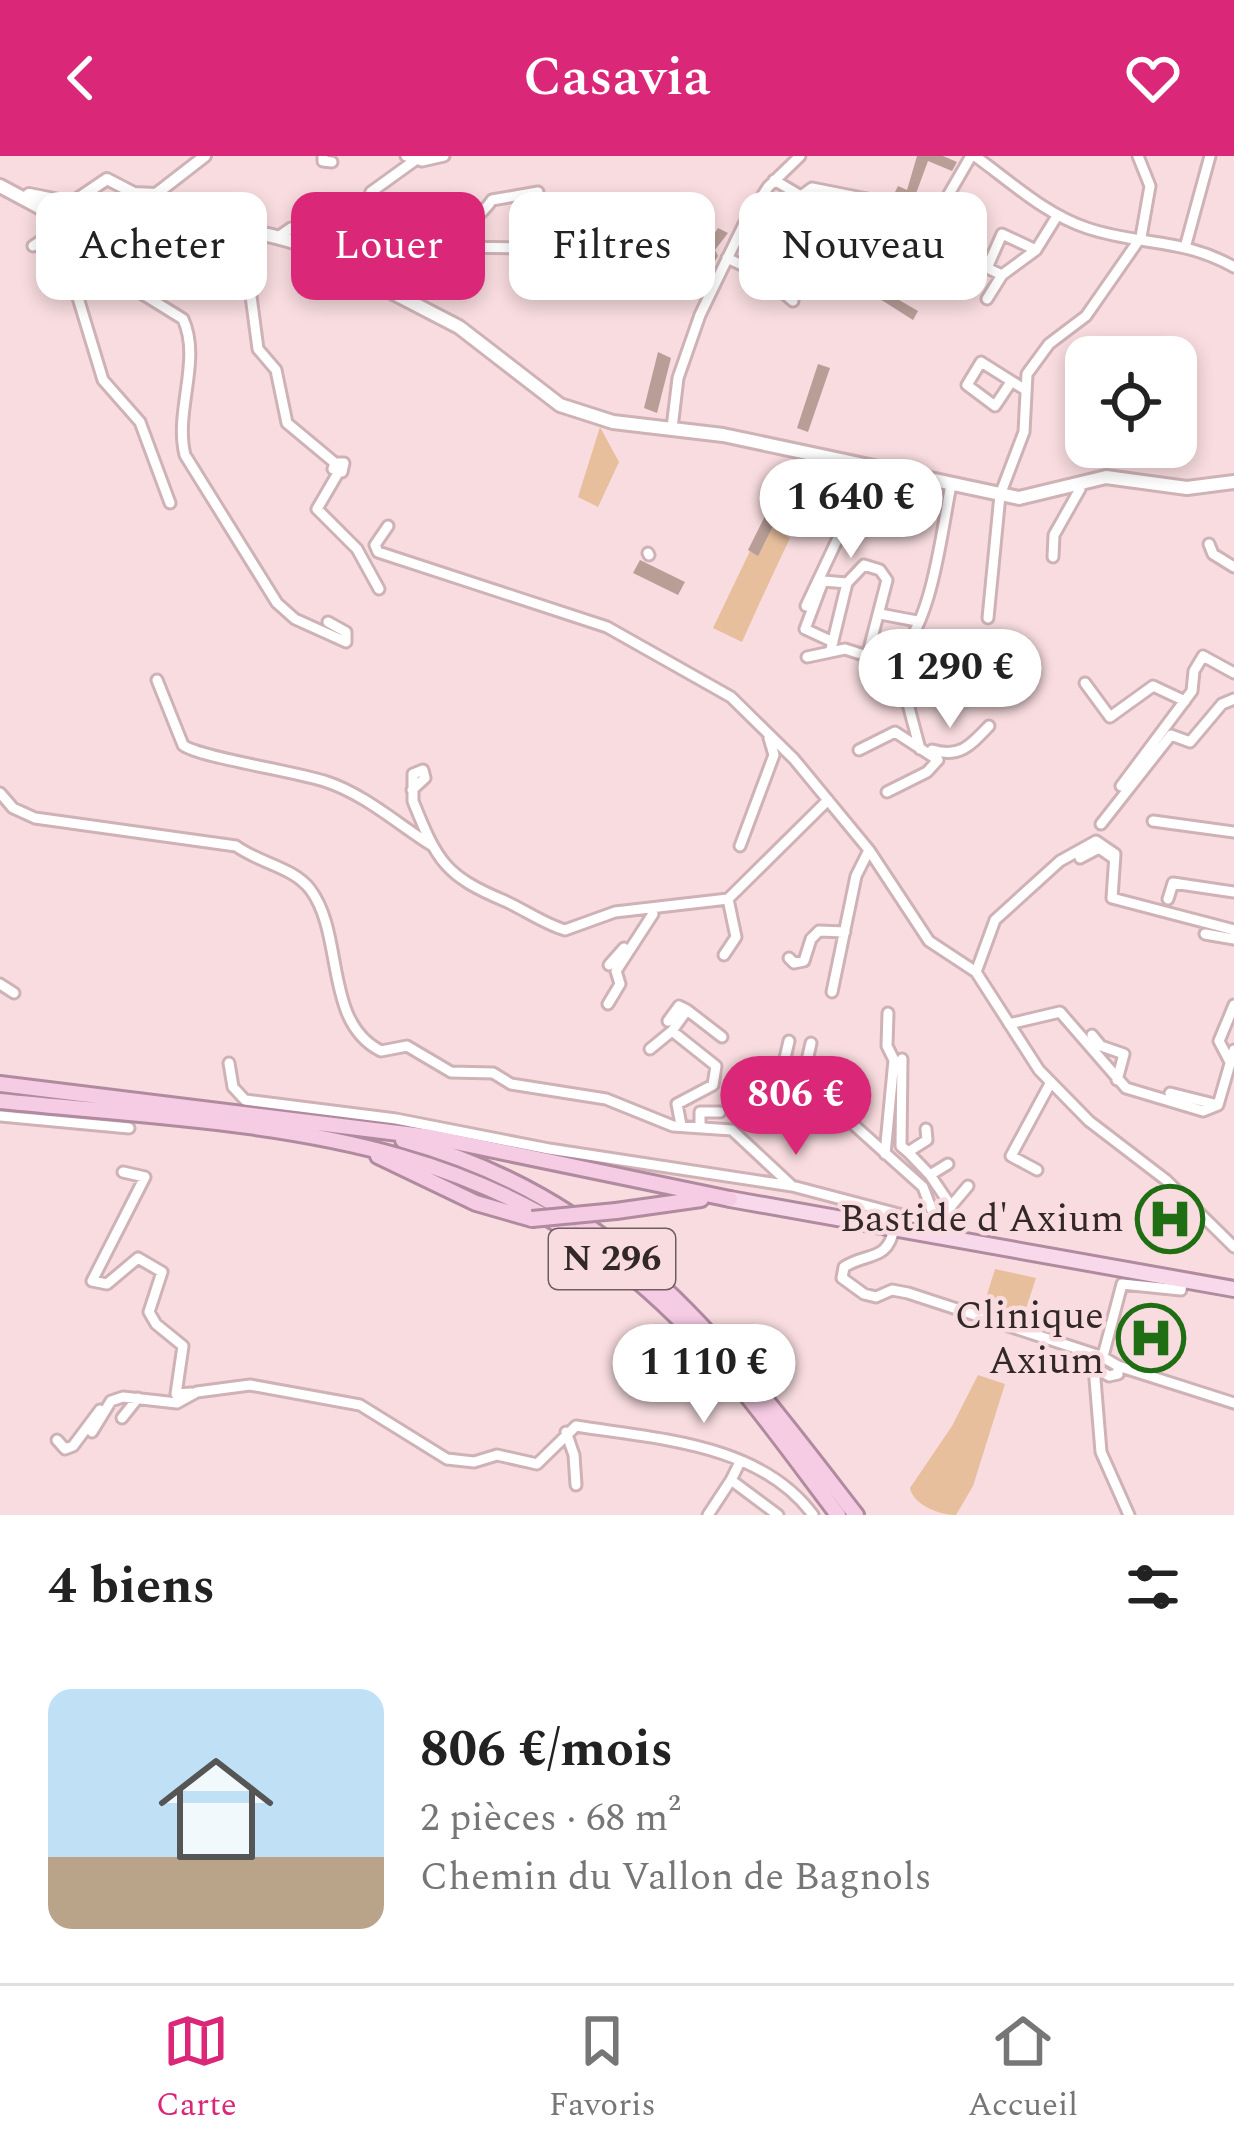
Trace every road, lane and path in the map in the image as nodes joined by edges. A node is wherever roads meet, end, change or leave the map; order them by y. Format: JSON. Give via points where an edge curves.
{"nodes":[{"id":1,"x":205,"y":156,"type":"edge"},
{"id":2,"x":444,"y":156,"type":"edge"},
{"id":3,"x":800,"y":156,"type":"edge"},
{"id":4,"x":973,"y":156,"type":"edge"},
{"id":5,"x":1138,"y":156,"type":"edge"},
{"id":6,"x":410,"y":158,"type":"edge"},
{"id":7,"x":1205,"y":158,"type":"edge"},
{"id":8,"x":774,"y":180,"type":"junction"},
{"id":9,"x":0,"y":184,"type":"edge"},
{"id":10,"x":88,"y":192,"type":"edge"},
{"id":11,"x":132,"y":192,"type":"edge"},
{"id":12,"x":159,"y":192,"type":"edge"},
{"id":13,"x":36,"y":198,"type":"edge"},
{"id":14,"x":1057,"y":216,"type":"junction"},
{"id":15,"x":267,"y":236,"type":"edge"},
{"id":16,"x":278,"y":237,"type":"junction"},
{"id":17,"x":1141,"y":237,"type":"junction"},
{"id":18,"x":291,"y":243,"type":"edge"},
{"id":19,"x":36,"y":244,"type":"edge"},
{"id":20,"x":1186,"y":244,"type":"junction"},
{"id":21,"x":33,"y":246,"type":"dead end"},
{"id":22,"x":1036,"y":250,"type":"junction"},
{"id":23,"x":727,"y":258,"type":"junction"},
{"id":24,"x":739,"y":264,"type":"edge"},
{"id":25,"x":1234,"y":267,"type":"edge"},
{"id":26,"x":1002,"y":275,"type":"junction"},
{"id":27,"x":987,"y":299,"type":"dead end"},
{"id":28,"x":102,"y":300,"type":"edge"},
{"id":29,"x":145,"y":300,"type":"edge"},
{"id":30,"x":252,"y":300,"type":"edge"},
{"id":31,"x":407,"y":300,"type":"edge"},
{"id":32,"x":1011,"y":382,"type":"junction"},
{"id":33,"x":1024,"y":389,"type":"junction"},
{"id":34,"x":672,"y":428,"type":"junction"},
{"id":35,"x":871,"y":468,"type":"junction"},
{"id":36,"x":1234,"y":482,"type":"edge"},
{"id":37,"x":1078,"y":483,"type":"junction"},
{"id":38,"x":950,"y":485,"type":"junction"},
{"id":39,"x":1000,"y":495,"type":"junction"},
{"id":40,"x":170,"y":502,"type":"dead end"},
{"id":41,"x":388,"y":526,"type":"dead end"},
{"id":42,"x":1209,"y":544,"type":"dead end"},
{"id":43,"x":1053,"y":557,"type":"dead end"},
{"id":44,"x":1234,"y":567,"type":"edge"},
{"id":45,"x":847,"y":583,"type":"junction"},
{"id":46,"x":379,"y":589,"type":"dead end"},
{"id":47,"x":806,"y":606,"type":"dead end"},
{"id":48,"x":880,"y":614,"type":"junction"},
{"id":49,"x":988,"y":618,"type":"dead end"},
{"id":50,"x":917,"y":621,"type":"junction"},
{"id":51,"x":328,"y":622,"type":"dead end"},
{"id":52,"x":832,"y":646,"type":"junction"},
{"id":53,"x":807,"y":657,"type":"dead end"},
{"id":54,"x":867,"y":657,"type":"junction"},
{"id":55,"x":892,"y":664,"type":"junction"},
{"id":56,"x":1234,"y":673,"type":"edge"},
{"id":57,"x":158,"y":680,"type":"dead end"},
{"id":58,"x":1085,"y":683,"type":"dead end"},
{"id":59,"x":1234,"y":699,"type":"edge"},
{"id":60,"x":1185,"y":701,"type":"junction"},
{"id":61,"x":988,"y":726,"type":"dead end"},
{"id":62,"x":768,"y":735,"type":"junction"},
{"id":63,"x":920,"y":749,"type":"junction"},
{"id":64,"x":859,"y":750,"type":"dead end"},
{"id":65,"x":1121,"y":786,"type":"dead end"},
{"id":66,"x":412,"y":790,"type":"dead end"},
{"id":67,"x":887,"y":792,"type":"dead end"},
{"id":68,"x":0,"y":794,"type":"edge"},
{"id":69,"x":828,"y":800,"type":"junction"},
{"id":70,"x":1153,"y":821,"type":"dead end"},
{"id":71,"x":1101,"y":824,"type":"dead end"},
{"id":72,"x":1234,"y":832,"type":"edge"},
{"id":73,"x":431,"y":845,"type":"junction"},
{"id":74,"x":740,"y":846,"type":"dead end"},
{"id":75,"x":869,"y":850,"type":"junction"},
{"id":76,"x":1080,"y":858,"type":"dead end"},
{"id":77,"x":1117,"y":860,"type":"junction"},
{"id":78,"x":1234,"y":892,"type":"edge"},
{"id":79,"x":728,"y":899,"type":"junction"},
{"id":80,"x":1168,"y":899,"type":"dead end"},
{"id":81,"x":651,"y":910,"type":"junction"},
{"id":82,"x":638,"y":911,"type":"junction"},
{"id":83,"x":845,"y":932,"type":"junction"},
{"id":84,"x":1205,"y":934,"type":"dead end"},
{"id":85,"x":1234,"y":934,"type":"edge"},
{"id":86,"x":724,"y":955,"type":"dead end"},
{"id":87,"x":789,"y":958,"type":"dead end"},
{"id":88,"x":609,"y":965,"type":"dead end"},
{"id":89,"x":976,"y":972,"type":"junction"},
{"id":90,"x":0,"y":984,"type":"edge"},
{"id":91,"x":832,"y":992,"type":"dead end"},
{"id":92,"x":14,"y":993,"type":"dead end"},
{"id":93,"x":608,"y":1004,"type":"dead end"},
{"id":94,"x":1234,"y":1005,"type":"edge"},
{"id":95,"x":888,"y":1013,"type":"dead end"},
{"id":96,"x":1009,"y":1024,"type":"junction"},
{"id":97,"x":670,"y":1026,"type":"junction"},
{"id":98,"x":1234,"y":1030,"type":"edge"},
{"id":99,"x":1092,"y":1035,"type":"dead end"},
{"id":100,"x":1221,"y":1036,"type":"junction"},
{"id":101,"x":722,"y":1037,"type":"dead end"},
{"id":102,"x":789,"y":1041,"type":"dead end"},
{"id":103,"x":811,"y":1042,"type":"dead end"},
{"id":104,"x":650,"y":1048,"type":"dead end"},
{"id":105,"x":1234,"y":1050,"type":"edge"},
{"id":106,"x":902,"y":1059,"type":"dead end"},
{"id":107,"x":1230,"y":1062,"type":"junction"},
{"id":108,"x":229,"y":1063,"type":"dead end"},
{"id":109,"x":1117,"y":1080,"type":"junction"},
{"id":110,"x":1051,"y":1082,"type":"junction"},
{"id":111,"x":0,"y":1084,"type":"edge"},
{"id":112,"x":1170,"y":1093,"type":"dead end"},
{"id":113,"x":825,"y":1099,"type":"junction"},
{"id":114,"x":0,"y":1100,"type":"edge"},
{"id":115,"x":1218,"y":1105,"type":"junction"},
{"id":116,"x":721,"y":1112,"type":"dead end"},
{"id":117,"x":0,"y":1116,"type":"edge"},
{"id":118,"x":700,"y":1124,"type":"junction"},
{"id":119,"x":341,"y":1126,"type":"junction"},
{"id":120,"x":681,"y":1126,"type":"junction"},
{"id":121,"x":129,"y":1128,"type":"dead end"},
{"id":122,"x":926,"y":1129,"type":"dead end"},
{"id":123,"x":298,"y":1132,"type":"junction"},
{"id":124,"x":908,"y":1152,"type":"junction"},
{"id":125,"x":885,"y":1154,"type":"junction"},
{"id":126,"x":948,"y":1164,"type":"dead end"},
{"id":127,"x":1037,"y":1170,"type":"dead end"},
{"id":128,"x":123,"y":1172,"type":"dead end"},
{"id":129,"x":930,"y":1175,"type":"junction"},
{"id":130,"x":792,"y":1186,"type":"junction"},
{"id":131,"x":968,"y":1186,"type":"dead end"},
{"id":132,"x":730,"y":1199,"type":"junction"},
{"id":133,"x":949,"y":1203,"type":"junction"},
{"id":134,"x":937,"y":1217,"type":"junction"},
{"id":135,"x":895,"y":1228,"type":"junction"},
{"id":136,"x":941,"y":1236,"type":"junction"},
{"id":137,"x":1234,"y":1247,"type":"edge"},
{"id":138,"x":1182,"y":1285,"type":"junction"},
{"id":139,"x":1234,"y":1289,"type":"edge"},
{"id":140,"x":1097,"y":1361,"type":"junction"},
{"id":141,"x":1116,"y":1372,"type":"junction"},
{"id":142,"x":197,"y":1391,"type":"junction"},
{"id":143,"x":138,"y":1398,"type":"junction"},
{"id":144,"x":1234,"y":1402,"type":"edge"},
{"id":145,"x":1097,"y":1405,"type":"junction"},
{"id":146,"x":105,"y":1408,"type":"junction"},
{"id":147,"x":122,"y":1418,"type":"dead end"},
{"id":148,"x":92,"y":1432,"type":"dead end"},
{"id":149,"x":566,"y":1432,"type":"junction"},
{"id":150,"x":57,"y":1440,"type":"dead end"},
{"id":151,"x":740,"y":1462,"type":"junction"},
{"id":152,"x":731,"y":1480,"type":"junction"},
{"id":153,"x":576,"y":1485,"type":"dead end"},
{"id":154,"x":708,"y":1515,"type":"edge"},
{"id":155,"x":778,"y":1515,"type":"edge"},
{"id":156,"x":813,"y":1515,"type":"edge"},
{"id":157,"x":838,"y":1515,"type":"edge"},
{"id":158,"x":856,"y":1515,"type":"edge"},
{"id":159,"x":1129,"y":1515,"type":"edge"}],
"edges":[{"from":1,"to":12,"type":"street"},
{"from":2,"to":6,"type":"street"},
{"from":3,"to":8,"type":"street"},
{"from":4,"to":8,"type":"street","via":[[938,214],[812,188],[801,196]]},
{"from":4,"to":14,"type":"street"},
{"from":5,"to":17,"type":"street","via":[[1150,187]]},
{"from":6,"to":16,"type":"street","via":[[371,192],[361,214]]},
{"from":7,"to":20,"type":"street"},
{"from":8,"to":23,"type":"street"},
{"from":9,"to":13,"type":"main road"},
{"from":10,"to":11,"type":"street","via":[[107,179]]},
{"from":14,"to":17,"type":"street"},
{"from":14,"to":22,"type":"street"},
{"from":15,"to":16,"type":"main road"},
{"from":16,"to":18,"type":"main road"},
{"from":17,"to":20,"type":"street"},
{"from":17,"to":33,"type":"street","via":[[1086,316],[1049,344]]},
{"from":19,"to":21,"type":"street"},
{"from":20,"to":25,"type":"street"},
{"from":22,"to":26,"type":"street"},
{"from":22,"to":26,"type":"street","via":[[1002,234],[987,268]]},
{"from":23,"to":24,"type":"street"},
{"from":23,"to":34,"type":"street","via":[[689,339]]},
{"from":26,"to":27,"type":"street"},
{"from":28,"to":40,"type":"street","via":[[103,380],[140,422]]},
{"from":29,"to":51,"type":"street","via":[[176,312],[188,331],[179,432],[198,481],[278,603],[346,642],[346,632]]},
{"from":30,"to":46,"type":"street","via":[[258,349],[277,370],[287,423],[336,468],[317,509],[356,549]]},
{"from":31,"to":34,"type":"main road","via":[[459,327],[560,405]]},
{"from":32,"to":32,"type":"street","via":[[981,362],[968,385],[995,406]]},
{"from":32,"to":33,"type":"street"},
{"from":33,"to":39,"type":"street","via":[[1024,432]]},
{"from":34,"to":35,"type":"main road"},
{"from":35,"to":38,"type":"main road"},
{"from":35,"to":47,"type":"street"},
{"from":36,"to":37,"type":"main road"},
{"from":37,"to":39,"type":"main road","via":[[1037,497]]},
{"from":37,"to":43,"type":"street","via":[[1054,535]]},
{"from":38,"to":39,"type":"main road"},
{"from":38,"to":50,"type":"street","via":[[932,586]]},
{"from":39,"to":49,"type":"street"},
{"from":41,"to":62,"type":"street","via":[[378,552],[607,627],[731,697]]},
{"from":42,"to":44,"type":"street"},
{"from":45,"to":48,"type":"street","via":[[864,566],[880,570],[887,580]]},
{"from":45,"to":52,"type":"street"},
{"from":45,"to":52,"type":"street","via":[[823,581],[805,629]]},
{"from":48,"to":50,"type":"street"},
{"from":48,"to":54,"type":"street"},
{"from":50,"to":55,"type":"street"},
{"from":52,"to":53,"type":"street"},
{"from":52,"to":54,"type":"street"},
{"from":54,"to":55,"type":"street"},
{"from":55,"to":63,"type":"street"},
{"from":56,"to":60,"type":"street","via":[[1203,656]]},
{"from":57,"to":73,"type":"street","via":[[190,751],[334,784]]},
{"from":58,"to":60,"type":"street","via":[[1110,716],[1153,686]]},
{"from":59,"to":71,"type":"street","via":[[1190,742],[1171,735]]},
{"from":60,"to":65,"type":"street"},
{"from":61,"to":63,"type":"street","via":[[952,754]]},
{"from":62,"to":69,"type":"street"},
{"from":62,"to":74,"type":"street","via":[[774,754]]},
{"from":63,"to":64,"type":"street","via":[[895,732]]},
{"from":63,"to":67,"type":"street","via":[[936,765]]},
{"from":66,"to":73,"type":"street"},
{"from":68,"to":120,"type":"street","via":[[35,818],[236,846],[296,875],[328,921],[341,998],[381,1051],[407,1046],[451,1072],[493,1073],[511,1084],[606,1099]]},
{"from":69,"to":75,"type":"street"},
{"from":69,"to":79,"type":"street"},
{"from":70,"to":72,"type":"street"},
{"from":73,"to":82,"type":"street","via":[[462,882],[558,928]]},
{"from":75,"to":83,"type":"street"},
{"from":75,"to":89,"type":"street","via":[[929,941]]},
{"from":76,"to":77,"type":"street","via":[[1099,848]]},
{"from":77,"to":85,"type":"street","via":[[1112,898]]},
{"from":77,"to":89,"type":"street","via":[[1096,841],[1060,861],[995,920]]},
{"from":78,"to":80,"type":"street","via":[[1172,883]]},
{"from":79,"to":81,"type":"street"},
{"from":79,"to":86,"type":"street","via":[[736,937]]},
{"from":81,"to":82,"type":"street"},
{"from":81,"to":93,"type":"street","via":[[616,970],[620,983]]},
{"from":82,"to":88,"type":"street","via":[[638,927]]},
{"from":83,"to":87,"type":"street","via":[[819,931],[804,961]]},
{"from":83,"to":91,"type":"street"},
{"from":84,"to":85,"type":"street"},
{"from":89,"to":96,"type":"street"},
{"from":90,"to":92,"type":"street"},
{"from":94,"to":100,"type":"street"},
{"from":95,"to":125,"type":"street","via":[[894,1060]]},
{"from":96,"to":109,"type":"street","via":[[1060,1012]]},
{"from":96,"to":110,"type":"street"},
{"from":97,"to":101,"type":"street","via":[[680,1006]]},
{"from":97,"to":104,"type":"street"},
{"from":97,"to":120,"type":"street","via":[[716,1066],[712,1084],[677,1104]]},
{"from":98,"to":100,"type":"street"},
{"from":99,"to":109,"type":"street","via":[[1124,1054]]},
{"from":100,"to":107,"type":"street"},
{"from":102,"to":113,"type":"street","via":[[791,1077]]},
{"from":103,"to":113,"type":"street","via":[[804,1074],[829,1091]]},
{"from":105,"to":107,"type":"street"},
{"from":106,"to":124,"type":"street","via":[[901,1146]]},
{"from":107,"to":115,"type":"street"},
{"from":108,"to":130,"type":"street","via":[[245,1100]]},
{"from":109,"to":115,"type":"street","via":[[1203,1111]]},
{"from":110,"to":127,"type":"street","via":[[1012,1156]]},
{"from":110,"to":137,"type":"street"},
{"from":111,"to":119,"type":"highway","number":"N 296"},
{"from":112,"to":115,"type":"street"},
{"from":113,"to":125,"type":"street"},
{"from":114,"to":123,"type":"highway","number":"N 296"},
{"from":116,"to":118,"type":"street","via":[[700,1112]]},
{"from":117,"to":121,"type":"street"},
{"from":118,"to":120,"type":"street"},
{"from":118,"to":130,"type":"street","via":[[732,1130]]},
{"from":119,"to":132,"type":"highway"},
{"from":119,"to":158,"type":"highway","number":"N 296","via":[[489,1172],[632,1256],[722,1345]]},
{"from":122,"to":124,"type":"street","via":[[926,1140]]},
{"from":123,"to":132,"type":"highway","bridge":true,"via":[[394,1161],[476,1203],[532,1219]]},
{"from":123,"to":157,"type":"highway","number":"N 296","via":[[464,1175],[601,1250],[697,1337]]},
{"from":124,"to":129,"type":"street"},
{"from":125,"to":134,"type":"street","via":[[923,1187]]},
{"from":126,"to":129,"type":"street"},
{"from":128,"to":142,"type":"street","via":[[145,1177],[92,1281],[107,1284],[138,1258],[162,1272],[148,1312],[183,1346],[176,1394]]},
{"from":129,"to":133,"type":"street"},
{"from":130,"to":134,"type":"street"},
{"from":131,"to":133,"type":"street"},
{"from":132,"to":135,"type":"main road"},
{"from":133,"to":134,"type":"street"},
{"from":134,"to":136,"type":"street"},
{"from":135,"to":136,"type":"main road"},
{"from":135,"to":140,"type":"street","via":[[888,1250],[844,1267],[848,1285],[876,1297],[908,1293]]},
{"from":136,"to":138,"type":"main road"},
{"from":138,"to":139,"type":"main road"},
{"from":138,"to":140,"type":"street","via":[[1122,1283]]},
{"from":140,"to":141,"type":"street"},
{"from":140,"to":145,"type":"street"},
{"from":141,"to":144,"type":"street"},
{"from":141,"to":145,"type":"street"},
{"from":142,"to":143,"type":"street","via":[[177,1403]]},
{"from":142,"to":149,"type":"street","via":[[250,1385],[360,1405],[434,1453],[466,1462],[496,1455],[537,1464]]},
{"from":143,"to":146,"type":"street"},
{"from":143,"to":147,"type":"street"},
{"from":145,"to":159,"type":"street","via":[[1101,1453]]},
{"from":146,"to":148,"type":"street"},
{"from":146,"to":150,"type":"street","via":[[73,1446]]},
{"from":149,"to":151,"type":"street","via":[[576,1426],[654,1437]]},
{"from":149,"to":153,"type":"street"},
{"from":151,"to":152,"type":"street"},
{"from":151,"to":156,"type":"street","via":[[784,1482]]},
{"from":152,"to":154,"type":"street"},
{"from":152,"to":155,"type":"street"}]}
